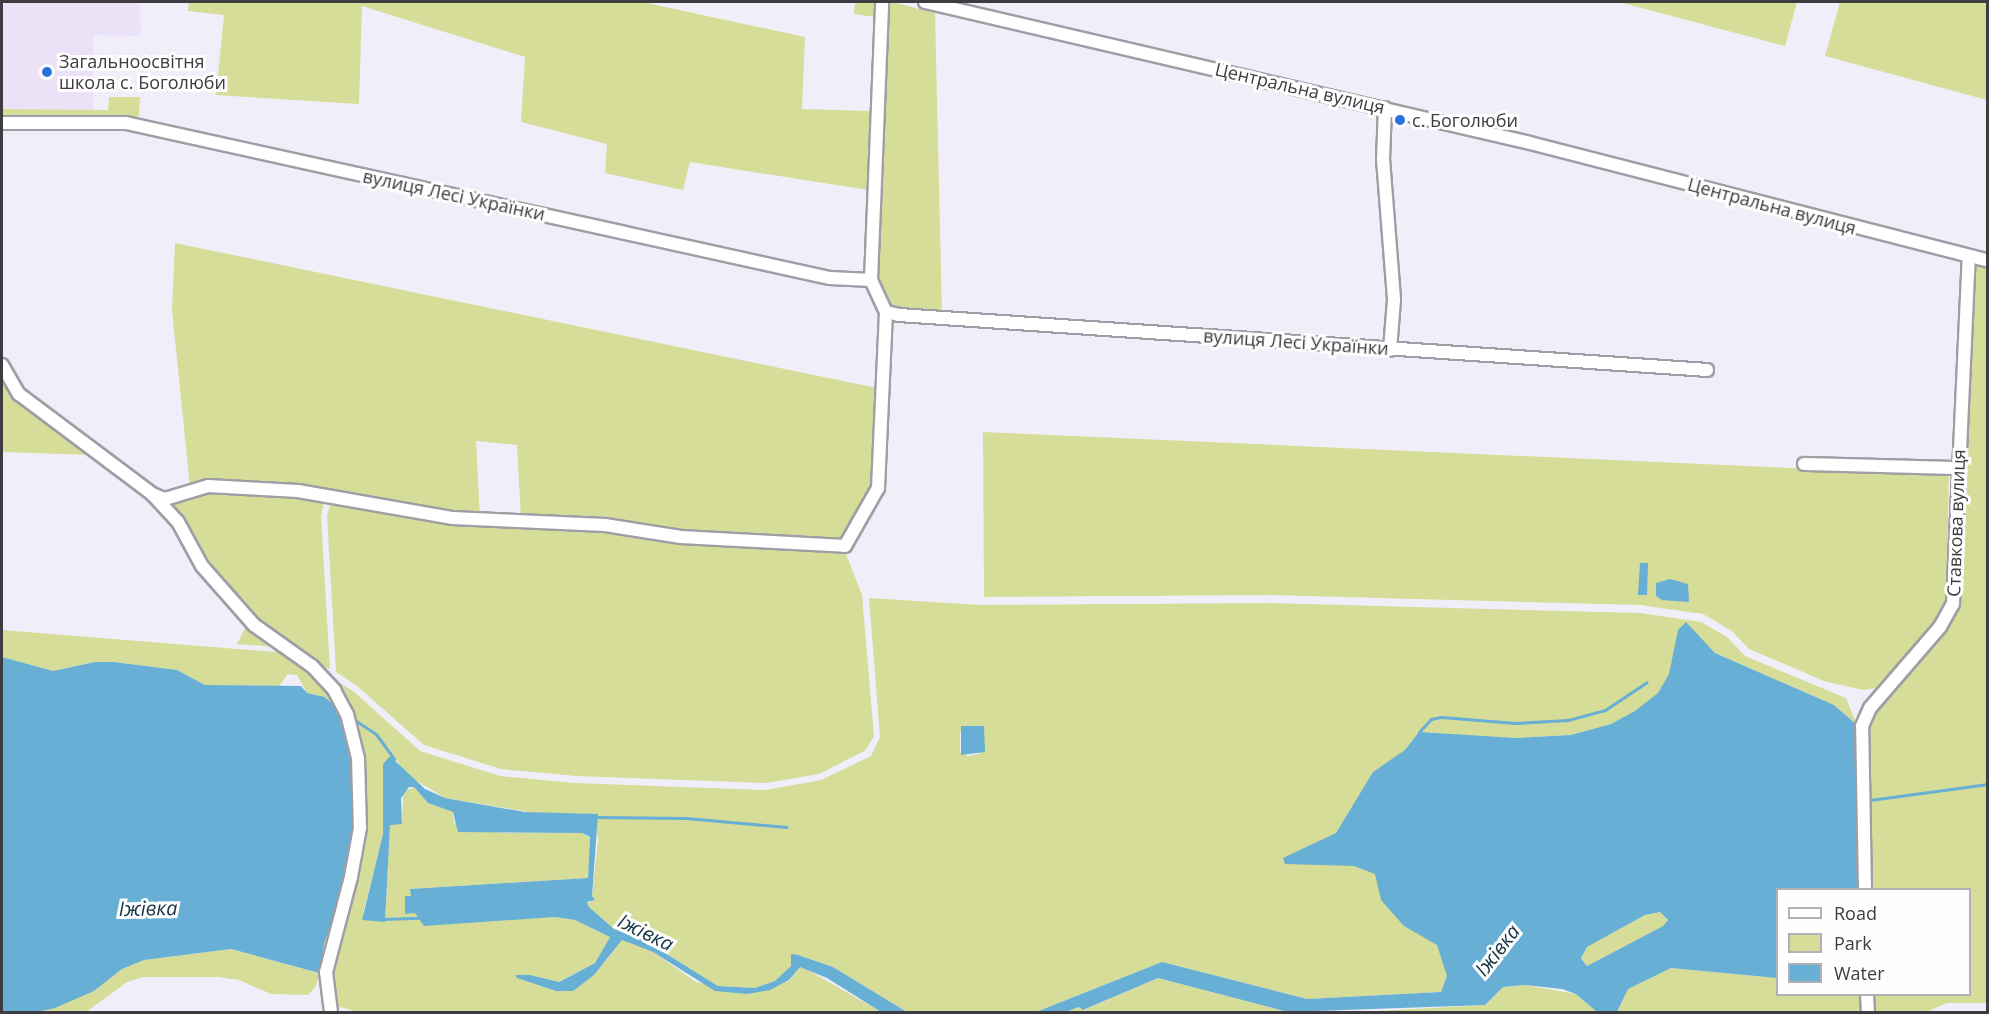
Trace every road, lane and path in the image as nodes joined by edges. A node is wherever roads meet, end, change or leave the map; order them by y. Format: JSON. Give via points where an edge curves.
{"nodes":[{"id":1,"x":882,"y":2,"type":"edge"},
{"id":2,"x":926,"y":2,"type":"edge"},
{"id":3,"x":1385,"y":108,"type":"junction"},
{"id":4,"x":2,"y":123,"type":"edge"},
{"id":5,"x":1988,"y":261,"type":"edge"},
{"id":6,"x":1969,"y":263,"type":"junction"},
{"id":7,"x":871,"y":280,"type":"junction"},
{"id":8,"x":886,"y":312,"type":"junction"},
{"id":9,"x":1390,"y":350,"type":"junction"},
{"id":10,"x":2,"y":365,"type":"edge"},
{"id":11,"x":1707,"y":370,"type":"dead end"},
{"id":12,"x":1804,"y":464,"type":"dead end"},
{"id":13,"x":1957,"y":468,"type":"junction"},
{"id":14,"x":152,"y":494,"type":"junction"},
{"id":15,"x":1865,"y":888,"type":"edge"},
{"id":16,"x":1867,"y":996,"type":"edge"},
{"id":17,"x":331,"y":1012,"type":"edge"},
{"id":18,"x":1868,"y":1012,"type":"edge"}],
"edges":[{"from":1,"to":7,"type":"street"},
{"from":2,"to":3,"type":"street","name":"Центральна вулиця"},
{"from":3,"to":6,"type":"street","name":"Центральна вулиця"},
{"from":3,"to":9,"type":"street","via":[[1383,159],[1394,300]]},
{"from":4,"to":7,"type":"street","name":"вулиця Лесі Українки","via":[[126,123],[830,278]]},
{"from":5,"to":6,"type":"street","name":"Центральна вулиця"},
{"from":6,"to":13,"type":"street","name":"Ставкова вулиця"},
{"from":7,"to":8,"type":"street"},
{"from":8,"to":9,"type":"street","name":"вулиця Лесі Українки"},
{"from":8,"to":14,"type":"street","via":[[878,488],[864,506],[849,543],[835,548],[681,537],[605,525],[452,518],[298,490],[208,486],[165,499]]},
{"from":9,"to":11,"type":"street","name":"вулиця Лесі Українки"},
{"from":10,"to":14,"type":"street","via":[[19,394]]},
{"from":12,"to":13,"type":"street"},
{"from":13,"to":15,"type":"street","name":"Ставкова вулиця","via":[[1953,604],[1940,627],[1870,708],[1862,726]]},
{"from":14,"to":17,"type":"street","via":[[178,522],[202,566],[254,625],[312,666],[334,690],[347,714],[358,758],[360,828],[326,972]]},
{"from":16,"to":18,"type":"street"}]}
